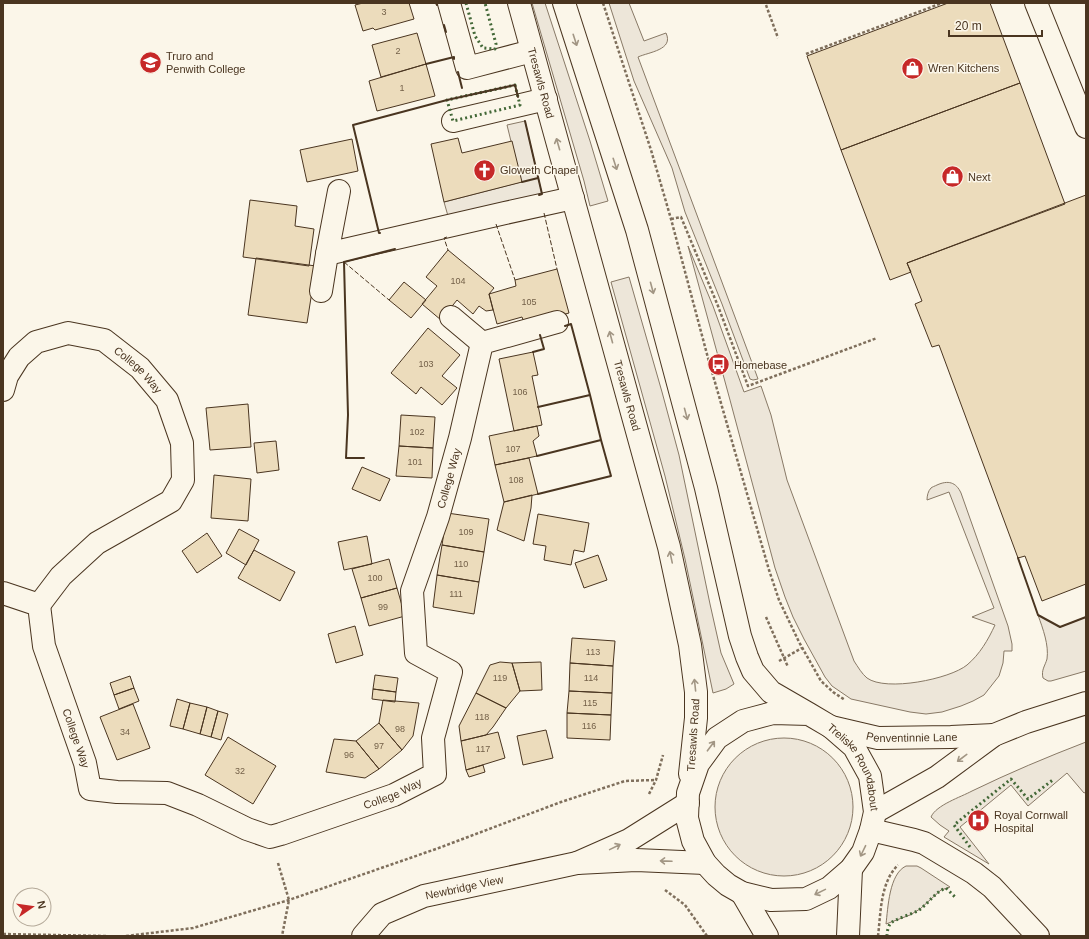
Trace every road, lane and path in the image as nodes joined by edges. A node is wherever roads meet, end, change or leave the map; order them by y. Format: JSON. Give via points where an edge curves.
{"nodes":[{"id":1,"x":449,"y":3,"type":"edge"},
{"id":2,"x":519,"y":3,"type":"edge"},
{"id":3,"x":564,"y":3,"type":"edge"},
{"id":4,"x":603,"y":3,"type":"edge"},
{"id":5,"x":942,"y":3,"type":"edge"},
{"id":6,"x":1036,"y":3,"type":"edge"},
{"id":7,"x":766,"y":5,"type":"dead end"},
{"id":8,"x":778,"y":38,"type":"dead end"},
{"id":9,"x":532,"y":51,"type":"junction"},
{"id":10,"x":806,"y":54,"type":"dead end"},
{"id":11,"x":546,"y":99,"type":"junction"},
{"id":12,"x":453,"y":121,"type":"dead end"},
{"id":13,"x":1086,"y":127,"type":"edge"},
{"id":14,"x":339,"y":191,"type":"dead end"},
{"id":15,"x":573,"y":198,"type":"junction"},
{"id":16,"x":671,"y":219,"type":"junction"},
{"id":17,"x":327,"y":254,"type":"junction"},
{"id":18,"x":321,"y":291,"type":"dead end"},
{"id":19,"x":451,"y":317,"type":"dead end"},
{"id":20,"x":557,"y":322,"type":"dead end"},
{"id":21,"x":877,"y":338,"type":"dead end"},
{"id":22,"x":482,"y":343,"type":"junction"},
{"id":23,"x":3,"y":390,"type":"edge"},
{"id":24,"x":3,"y":593,"type":"edge"},
{"id":25,"x":39,"y":605,"type":"junction"},
{"id":26,"x":850,"y":703,"type":"dead end"},
{"id":27,"x":1086,"y":703,"type":"edge"},
{"id":28,"x":809,"y":714,"type":"junction"},
{"id":29,"x":831,"y":727,"type":"junction"},
{"id":30,"x":994,"y":735,"type":"junction"},
{"id":31,"x":663,"y":752,"type":"dead end"},
{"id":32,"x":656,"y":780,"type":"junction"},
{"id":33,"x":688,"y":798,"type":"junction"},
{"id":34,"x":646,"y":800,"type":"dead end"},
{"id":35,"x":873,"y":821,"type":"junction"},
{"id":36,"x":270,"y":837,"type":"junction"},
{"id":37,"x":636,"y":860,"type":"junction"},
{"id":38,"x":903,"y":860,"type":"dead end"},
{"id":39,"x":577,"y":863,"type":"junction"},
{"id":40,"x":705,"y":863,"type":"junction"},
{"id":41,"x":851,"y":869,"type":"junction"},
{"id":42,"x":742,"y":893,"type":"junction"},
{"id":43,"x":289,"y":900,"type":"junction"},
{"id":44,"x":3,"y":934,"type":"edge"},
{"id":45,"x":106,"y":936,"type":"edge"},
{"id":46,"x":126,"y":936,"type":"edge"},
{"id":47,"x":282,"y":936,"type":"edge"},
{"id":48,"x":363,"y":936,"type":"edge"},
{"id":49,"x":707,"y":936,"type":"edge"},
{"id":50,"x":767,"y":936,"type":"edge"},
{"id":51,"x":848,"y":936,"type":"edge"},
{"id":52,"x":878,"y":936,"type":"edge"},
{"id":53,"x":1038,"y":936,"type":"edge"}],
"edges":[{"from":1,"to":9,"type":"main road","via":[[467,68]]},
{"from":2,"to":9,"type":"main road","name":"Tresawls Road"},
{"from":3,"to":28,"type":"main road","one_way":true,"via":[[637,230],[706,488],[747,657],[753,671],[771,692]]},
{"from":4,"to":16,"type":"path"},
{"from":5,"to":10,"type":"path"},
{"from":6,"to":13,"type":"main road"},
{"from":7,"to":8,"type":"path"},
{"from":9,"to":11,"type":"main road","name":"Tresawls Road"},
{"from":11,"to":12,"type":"main road"},
{"from":15,"to":11,"type":"main road","name":"Tresawls Road","one_way":true},
{"from":14,"to":17,"type":"main road"},
{"from":15,"to":17,"type":"main road"},
{"from":33,"to":15,"type":"main road","name":"Tresawls Road","one_way":true,"via":[[696,718],[696,692],[688,638],[669,547]]},
{"from":16,"to":21,"type":"path","via":[[681,217],[748,386]]},
{"from":16,"to":26,"type":"path","via":[[714,380],[780,600],[799,642],[821,681]]},
{"from":17,"to":18,"type":"main road"},
{"from":19,"to":22,"type":"main road"},
{"from":20,"to":22,"type":"main road"},
{"from":22,"to":36,"type":"main road","name":"College Way","via":[[438,517],[412,591],[416,653],[451,672],[433,738],[435,774],[394,795]]},
{"from":23,"to":25,"type":"main road","name":"College Way","via":[[7,376],[19,357],[36,342],[68,333],[104,340],[140,368],[167,400],[182,443],[183,480],[171,501],[98,543],[61,576]]},
{"from":24,"to":25,"type":"main road"},
{"from":25,"to":36,"type":"main road","name":"College Way","via":[[44,646],[85,762],[90,789],[167,793]]},
{"from":27,"to":30,"type":"main road","name":"Penventinnie Lane"},
{"from":28,"to":29,"type":"main road","name":"Treliske Roundabout"},
{"from":33,"to":28,"type":"main road","name":"Treliske Roundabout","one_way":true,"via":[[698,764],[717,738],[742,721],[773,713]]},
{"from":29,"to":30,"type":"main road","name":"Penventinnie Lane","via":[[878,738]]},
{"from":29,"to":35,"type":"main road","name":"Treliske Roundabout","via":[[854,748],[870,776]]},
{"from":30,"to":35,"type":"main road","name":"Penventinnie Lane","one_way":true},
{"from":31,"to":32,"type":"path"},
{"from":32,"to":34,"type":"path"},
{"from":32,"to":43,"type":"path","via":[[625,782],[561,802]]},
{"from":39,"to":33,"type":"main road","name":"Newbridge View","one_way":true,"via":[[629,840]]},
{"from":33,"to":40,"type":"main road","name":"Treliske Roundabout","via":[[688,818],[693,841]]},
{"from":35,"to":41,"type":"main road","name":"Treliske Roundabout","one_way":true,"via":[[863,852]]},
{"from":35,"to":53,"type":"main road","via":[[924,843],[974,873],[992,887]]},
{"from":36,"to":43,"type":"path"},
{"from":37,"to":39,"type":"main road","name":"Newbridge View"},
{"from":40,"to":37,"type":"main road","name":"Newbridge View","one_way":true},
{"from":37,"to":49,"type":"path","via":[[638,871],[685,905]]},
{"from":38,"to":52,"type":"path","via":[[892,872],[884,890]]},
{"from":39,"to":48,"type":"main road","name":"Newbridge View","via":[[424,896],[382,914]]},
{"from":40,"to":42,"type":"main road","name":"Treliske Roundabout","via":[[728,885]]},
{"from":41,"to":42,"type":"main road","name":"Treliske Roundabout","one_way":true,"via":[[828,888],[806,899],[771,900]]},
{"from":41,"to":51,"type":"main road"},
{"from":42,"to":50,"type":"main road"},
{"from":43,"to":46,"type":"path","via":[[193,928]]},
{"from":43,"to":47,"type":"path"},
{"from":44,"to":45,"type":"path"}]}
